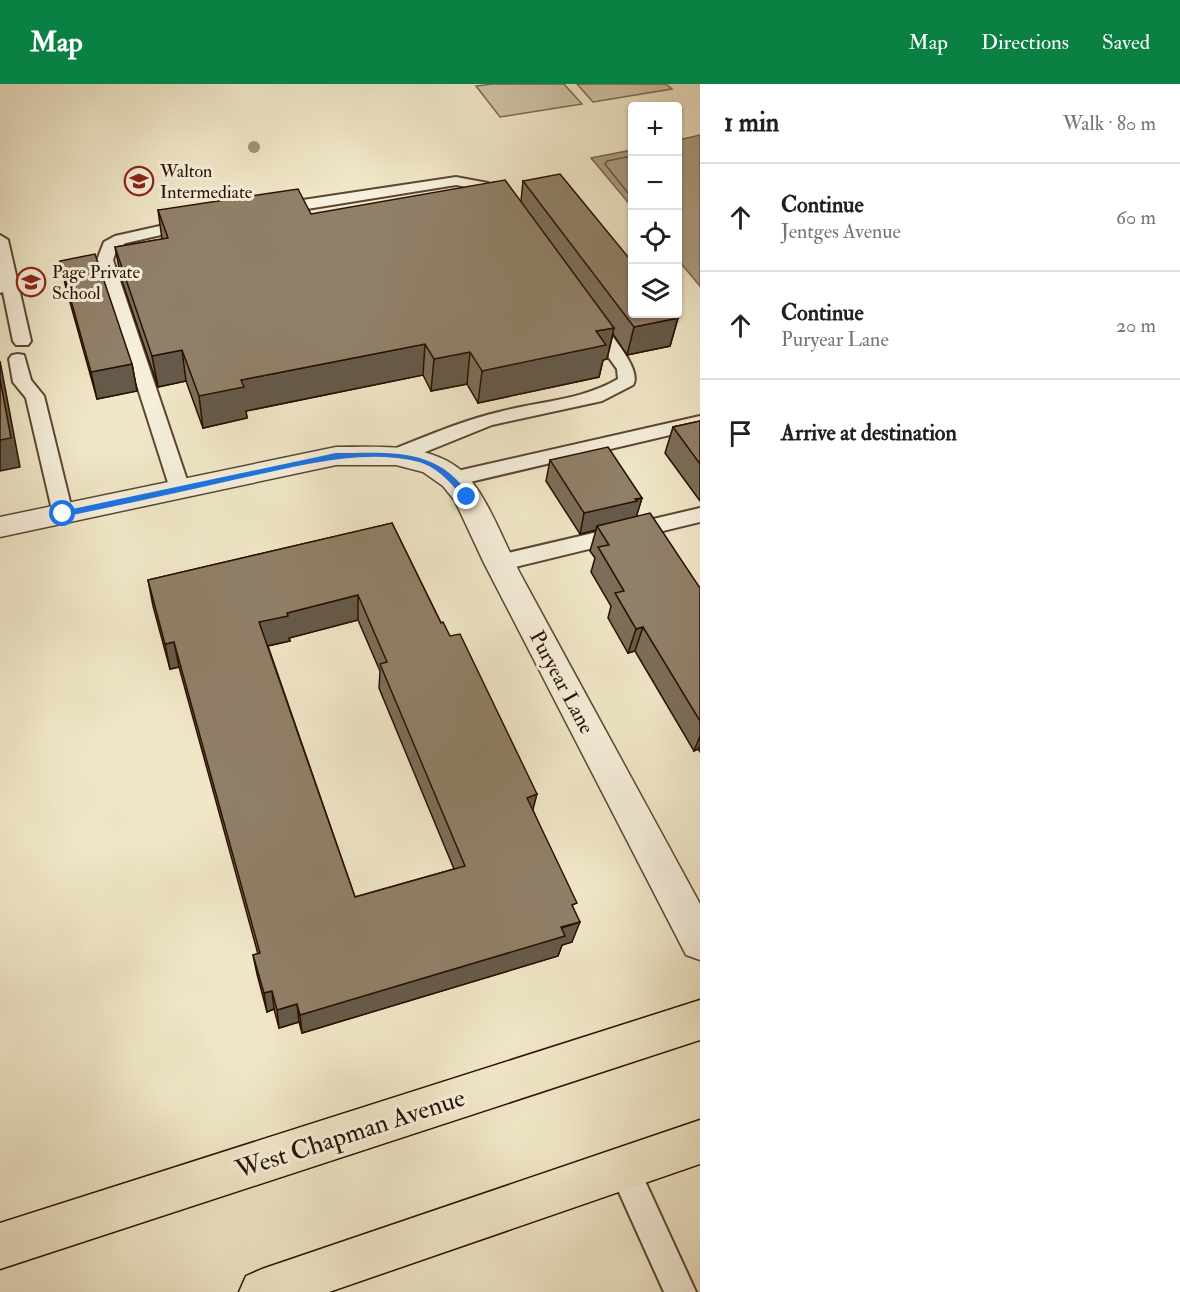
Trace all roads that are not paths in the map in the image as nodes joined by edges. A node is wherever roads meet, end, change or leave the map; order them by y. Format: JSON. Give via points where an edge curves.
{"nodes":[{"id":1,"x":257,"y":213,"type":"edge"},
{"id":2,"x":517,"y":218,"type":"edge"},
{"id":3,"x":211,"y":220,"type":"edge"},
{"id":4,"x":0,"y":240,"type":"edge"},
{"id":5,"x":5,"y":287,"type":"edge"},
{"id":6,"x":586,"y":314,"type":"edge"},
{"id":7,"x":22,"y":341,"type":"dead end"},
{"id":8,"x":18,"y":359,"type":"dead end"},
{"id":9,"x":700,"y":422,"type":"edge"},
{"id":10,"x":396,"y":456,"type":"junction"},
{"id":11,"x":453,"y":479,"type":"junction"},
{"id":12,"x":180,"y":489,"type":"junction"},
{"id":13,"x":63,"y":514,"type":"junction"},
{"id":14,"x":700,"y":515,"type":"edge"},
{"id":15,"x":0,"y":527,"type":"edge"},
{"id":16,"x":499,"y":563,"type":"junction"},
{"id":17,"x":700,"y":942,"type":"edge"},
{"id":18,"x":700,"y":1020,"type":"edge"},
{"id":19,"x":700,"y":1142,"type":"edge"},
{"id":20,"x":623,"y":1168,"type":"junction"},
{"id":21,"x":0,"y":1246,"type":"edge"},
{"id":22,"x":262,"y":1292,"type":"edge"},
{"id":23,"x":680,"y":1292,"type":"edge"}],
"edges":[{"from":1,"to":2,"type":"lane","via":[[456,181],[477,182],[493,191]]},
{"from":3,"to":12,"type":"lane","via":[[121,239],[110,245],[105,260]]},
{"from":4,"to":5,"type":"lane"},
{"from":5,"to":7,"type":"lane"},
{"from":6,"to":10,"type":"lane","via":[[626,369],[627,381],[621,386],[594,397],[487,420]]},
{"from":8,"to":13,"type":"lane","via":[[22,382],[35,396]]},
{"from":9,"to":11,"type":"lane"},
{"from":10,"to":11,"type":"street","name":"Puryear Lane","via":[[432,464]]},
{"from":10,"to":12,"type":"street","name":"Puryear Lane","via":[[336,456]]},
{"from":11,"to":16,"type":"street","name":"Puryear Lane","via":[[467,497]]},
{"from":12,"to":13,"type":"street","name":"Puryear Lane"},
{"from":13,"to":15,"type":"street","name":"Puryear Lane"},
{"from":14,"to":16,"type":"lane"},
{"from":16,"to":17,"type":"street","name":"Puryear Lane"},
{"from":18,"to":21,"type":"main road","name":"West Chapman Avenue"},
{"from":19,"to":20,"type":"main road"},
{"from":20,"to":22,"type":"main road"},
{"from":20,"to":23,"type":"lane"}]}
